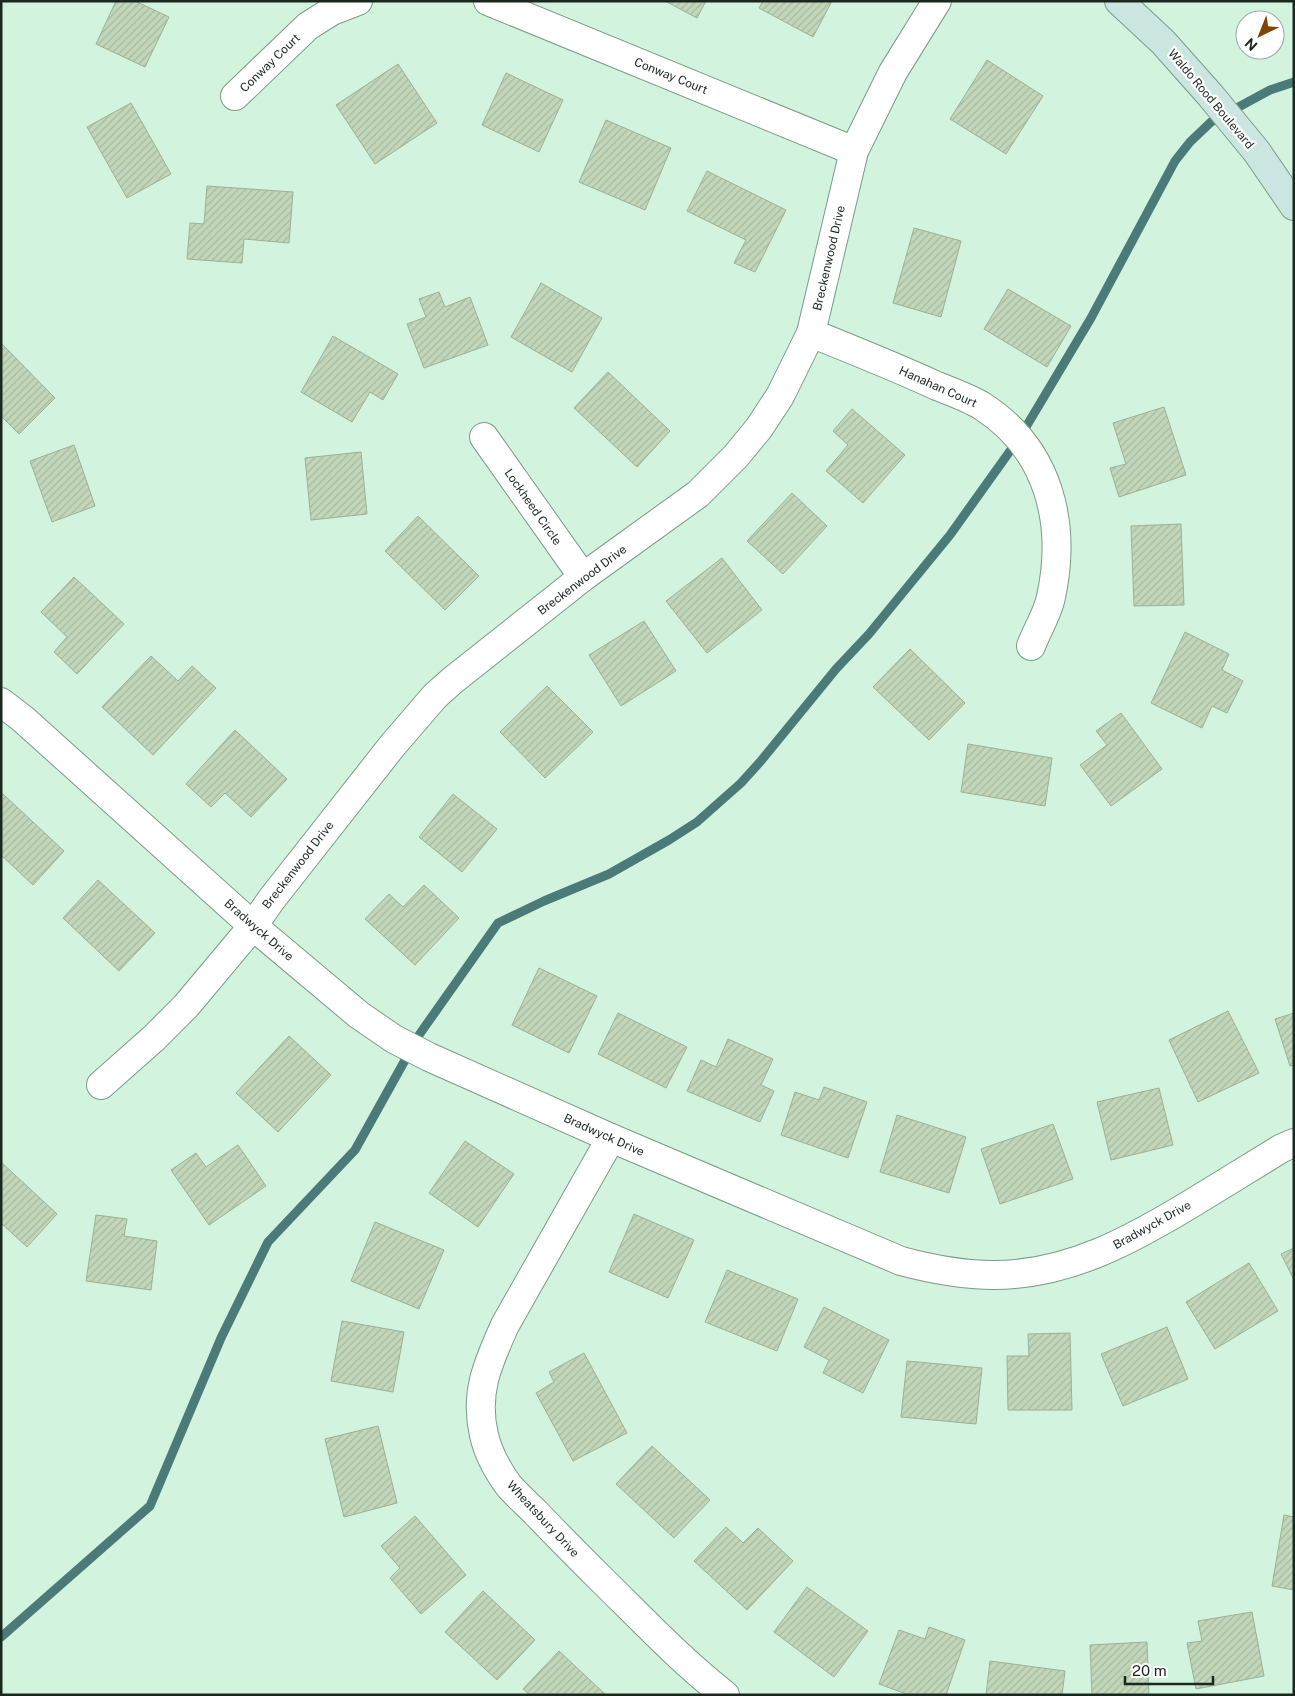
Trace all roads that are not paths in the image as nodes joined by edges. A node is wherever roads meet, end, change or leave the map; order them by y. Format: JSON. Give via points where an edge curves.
{"nodes":[{"id":1,"x":358,"y":1,"type":"edge"},
{"id":2,"x":488,"y":1,"type":"edge"},
{"id":3,"x":936,"y":1,"type":"edge"},
{"id":4,"x":1119,"y":1,"type":"edge"},
{"id":5,"x":235,"y":96,"type":"dead end"},
{"id":6,"x":854,"y":151,"type":"junction"},
{"id":7,"x":1294,"y":206,"type":"edge"},
{"id":8,"x":811,"y":333,"type":"junction"},
{"id":9,"x":484,"y":437,"type":"dead end"},
{"id":10,"x":584,"y":577,"type":"junction"},
{"id":11,"x":1031,"y":646,"type":"dead end"},
{"id":12,"x":1,"y":702,"type":"edge"},
{"id":13,"x":253,"y":926,"type":"junction"},
{"id":14,"x":101,"y":1085,"type":"dead end"},
{"id":15,"x":611,"y":1138,"type":"junction"},
{"id":16,"x":1294,"y":1143,"type":"edge"},
{"id":17,"x":725,"y":1695,"type":"edge"}],
"edges":[{"from":1,"to":5,"type":"street","name":"Conway Court","via":[[332,11],[308,26]]},
{"from":2,"to":6,"type":"street","name":"Conway Court"},
{"from":3,"to":6,"type":"street","name":"Breckenwood Drive","via":[[893,72]]},
{"from":4,"to":7,"type":"street","name":"Waldo Rood Boulevard","via":[[1211,96],[1257,152]]},
{"from":6,"to":8,"type":"street","name":"Breckenwood Drive"},
{"from":8,"to":10,"type":"street","name":"Breckenwood Drive","via":[[780,396],[759,428],[717,476],[698,494]]},
{"from":8,"to":11,"type":"street","name":"Hanahan Court","via":[[981,406],[1006,424],[1026,446],[1049,490],[1057,553],[1051,599]]},
{"from":9,"to":10,"type":"street","name":"Lockheed Circle"},
{"from":10,"to":13,"type":"street","name":"Breckenwood Drive","via":[[435,696],[392,746]]},
{"from":12,"to":13,"type":"street","name":"Bradwyck Drive"},
{"from":13,"to":14,"type":"street","name":"Breckenwood Drive","via":[[186,1006]]},
{"from":13,"to":15,"type":"street","name":"Bradwyck Drive","via":[[359,1015],[394,1039]]},
{"from":15,"to":16,"type":"street","name":"Bradwyck Drive","via":[[900,1261],[960,1273],[995,1275],[1057,1267],[1116,1246]]},
{"from":15,"to":17,"type":"street","name":"Wheatsbury Drive","via":[[505,1325],[492,1354],[483,1378],[480,1407],[484,1435],[492,1458],[509,1485],[668,1645]]}]}
